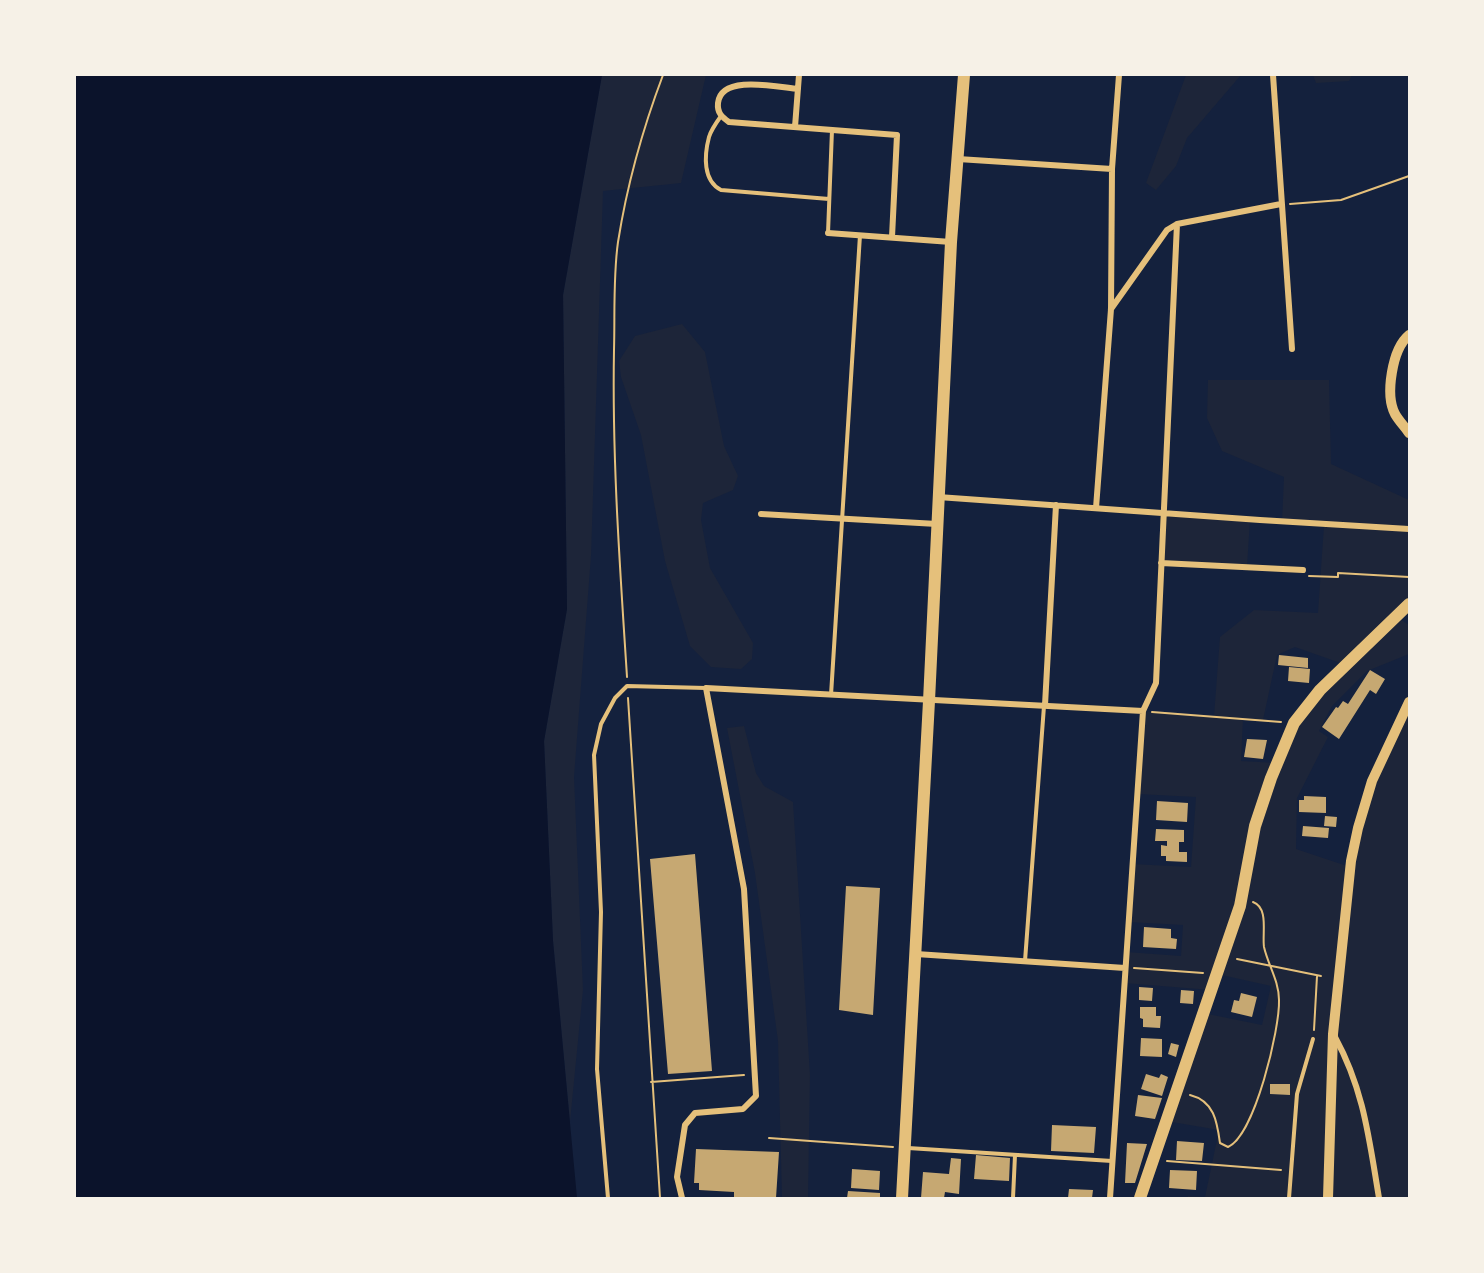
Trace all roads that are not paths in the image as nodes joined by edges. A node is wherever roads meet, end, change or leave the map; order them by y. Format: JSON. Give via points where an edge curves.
{"nodes":[{"id":1,"x":799,"y":75,"type":"edge"},
{"id":2,"x":964,"y":75,"type":"edge"},
{"id":3,"x":1119,"y":75,"type":"edge"},
{"id":4,"x":1273,"y":75,"type":"edge"},
{"id":5,"x":798,"y":88,"type":"junction"},
{"id":6,"x":721,"y":116,"type":"junction"},
{"id":7,"x":795,"y":127,"type":"junction"},
{"id":8,"x":832,"y":130,"type":"junction"},
{"id":9,"x":958,"y":159,"type":"junction"},
{"id":10,"x":1112,"y":169,"type":"junction"},
{"id":11,"x":829,"y":199,"type":"junction"},
{"id":12,"x":1281,"y":204,"type":"junction"},
{"id":13,"x":1177,"y":224,"type":"junction"},
{"id":14,"x":828,"y":233,"type":"joint"},
{"id":15,"x":860,"y":235,"type":"junction"},
{"id":16,"x":892,"y":237,"type":"junction"},
{"id":17,"x":951,"y":242,"type":"junction"},
{"id":18,"x":1111,"y":309,"type":"junction"},
{"id":19,"x":1409,"y":335,"type":"edge"},
{"id":20,"x":1292,"y":349,"type":"dead end"},
{"id":21,"x":1409,"y":434,"type":"edge"},
{"id":22,"x":938,"y":497,"type":"junction"},
{"id":23,"x":1056,"y":505,"type":"junction"},
{"id":24,"x":1096,"y":508,"type":"junction"},
{"id":25,"x":1164,"y":512,"type":"junction"},
{"id":26,"x":761,"y":514,"type":"dead end"},
{"id":27,"x":843,"y":519,"type":"junction"},
{"id":28,"x":938,"y":524,"type":"junction"},
{"id":29,"x":1409,"y":529,"type":"edge"},
{"id":30,"x":1161,"y":563,"type":"junction"},
{"id":31,"x":1303,"y":573,"type":"road end"},
{"id":32,"x":1409,"y":604,"type":"edge"},
{"id":33,"x":706,"y":688,"type":"junction"},
{"id":34,"x":831,"y":696,"type":"junction"},
{"id":35,"x":929,"y":701,"type":"junction"},
{"id":36,"x":1409,"y":702,"type":"edge"},
{"id":37,"x":1044,"y":705,"type":"junction"},
{"id":38,"x":1143,"y":711,"type":"junction"},
{"id":39,"x":915,"y":954,"type":"junction"},
{"id":40,"x":1025,"y":961,"type":"junction"},
{"id":41,"x":1125,"y":968,"type":"junction"},
{"id":42,"x":1333,"y":1034,"type":"junction"},
{"id":43,"x":1313,"y":1039,"type":"road end"},
{"id":44,"x":904,"y":1148,"type":"junction"},
{"id":45,"x":1015,"y":1155,"type":"junction"},
{"id":46,"x":1112,"y":1161,"type":"junction"},
{"id":47,"x":608,"y":1198,"type":"edge"},
{"id":48,"x":682,"y":1198,"type":"edge"},
{"id":49,"x":902,"y":1198,"type":"edge"},
{"id":50,"x":1013,"y":1198,"type":"edge"},
{"id":51,"x":1110,"y":1198,"type":"edge"},
{"id":52,"x":1140,"y":1198,"type":"edge"},
{"id":53,"x":1289,"y":1198,"type":"edge"},
{"id":54,"x":1328,"y":1198,"type":"edge"},
{"id":55,"x":1379,"y":1198,"type":"edge"}],
"edges":[{"from":1,"to":5,"type":"street"},
{"from":2,"to":9,"type":"main road"},
{"from":3,"to":10,"type":"street"},
{"from":4,"to":12,"type":"street"},
{"from":5,"to":6,"type":"street","via":[[737,84],[725,88],[719,96]]},
{"from":5,"to":7,"type":"street"},
{"from":6,"to":7,"type":"street","via":[[729,122]]},
{"from":6,"to":11,"type":"lane","via":[[708,138],[706,168],[713,186],[721,190]]},
{"from":7,"to":8,"type":"street"},
{"from":8,"to":11,"type":"lane"},
{"from":8,"to":16,"type":"street","via":[[897,135]]},
{"from":9,"to":10,"type":"street"},
{"from":9,"to":17,"type":"main road"},
{"from":10,"to":18,"type":"street"},
{"from":11,"to":14,"type":"lane"},
{"from":12,"to":13,"type":"street"},
{"from":12,"to":20,"type":"street"},
{"from":13,"to":18,"type":"street","via":[[1167,230]]},
{"from":13,"to":25,"type":"street"},
{"from":14,"to":15,"type":"street"},
{"from":15,"to":16,"type":"street"},
{"from":15,"to":27,"type":"lane"},
{"from":16,"to":17,"type":"street"},
{"from":17,"to":22,"type":"main road"},
{"from":18,"to":24,"type":"street"},
{"from":19,"to":21,"type":"street","via":[[1392,366],[1391,390],[1394,413]]},
{"from":22,"to":23,"type":"street"},
{"from":22,"to":28,"type":"main road"},
{"from":23,"to":24,"type":"street"},
{"from":23,"to":37,"type":"street"},
{"from":24,"to":25,"type":"street"},
{"from":25,"to":29,"type":"street"},
{"from":25,"to":30,"type":"street"},
{"from":26,"to":27,"type":"street"},
{"from":27,"to":28,"type":"street"},
{"from":27,"to":34,"type":"lane"},
{"from":28,"to":35,"type":"main road"},
{"from":30,"to":31,"type":"street"},
{"from":30,"to":38,"type":"street","via":[[1156,683]]},
{"from":32,"to":52,"type":"main road","via":[[1320,690],[1294,723],[1255,826],[1241,899]]},
{"from":33,"to":34,"type":"street"},
{"from":33,"to":47,"type":"lane","via":[[627,686],[615,698],[601,724],[594,755],[601,912],[597,1069]]},
{"from":33,"to":48,"type":"street","via":[[744,889],[756,1096],[743,1109],[695,1113],[685,1125],[677,1177]]},
{"from":34,"to":35,"type":"street"},
{"from":35,"to":37,"type":"street"},
{"from":35,"to":39,"type":"main road"},
{"from":36,"to":42,"type":"street","via":[[1372,781],[1358,828]]},
{"from":37,"to":38,"type":"street"},
{"from":37,"to":40,"type":"lane"},
{"from":38,"to":41,"type":"street"},
{"from":39,"to":40,"type":"street"},
{"from":39,"to":44,"type":"main road"},
{"from":40,"to":41,"type":"street"},
{"from":41,"to":46,"type":"street"},
{"from":42,"to":54,"type":"street"},
{"from":42,"to":55,"type":"street","via":[[1358,1087]]},
{"from":43,"to":53,"type":"lane","via":[[1299,1084]]},
{"from":44,"to":45,"type":"lane"},
{"from":44,"to":49,"type":"main road"},
{"from":45,"to":46,"type":"lane"},
{"from":45,"to":50,"type":"lane"},
{"from":46,"to":51,"type":"street"}]}
